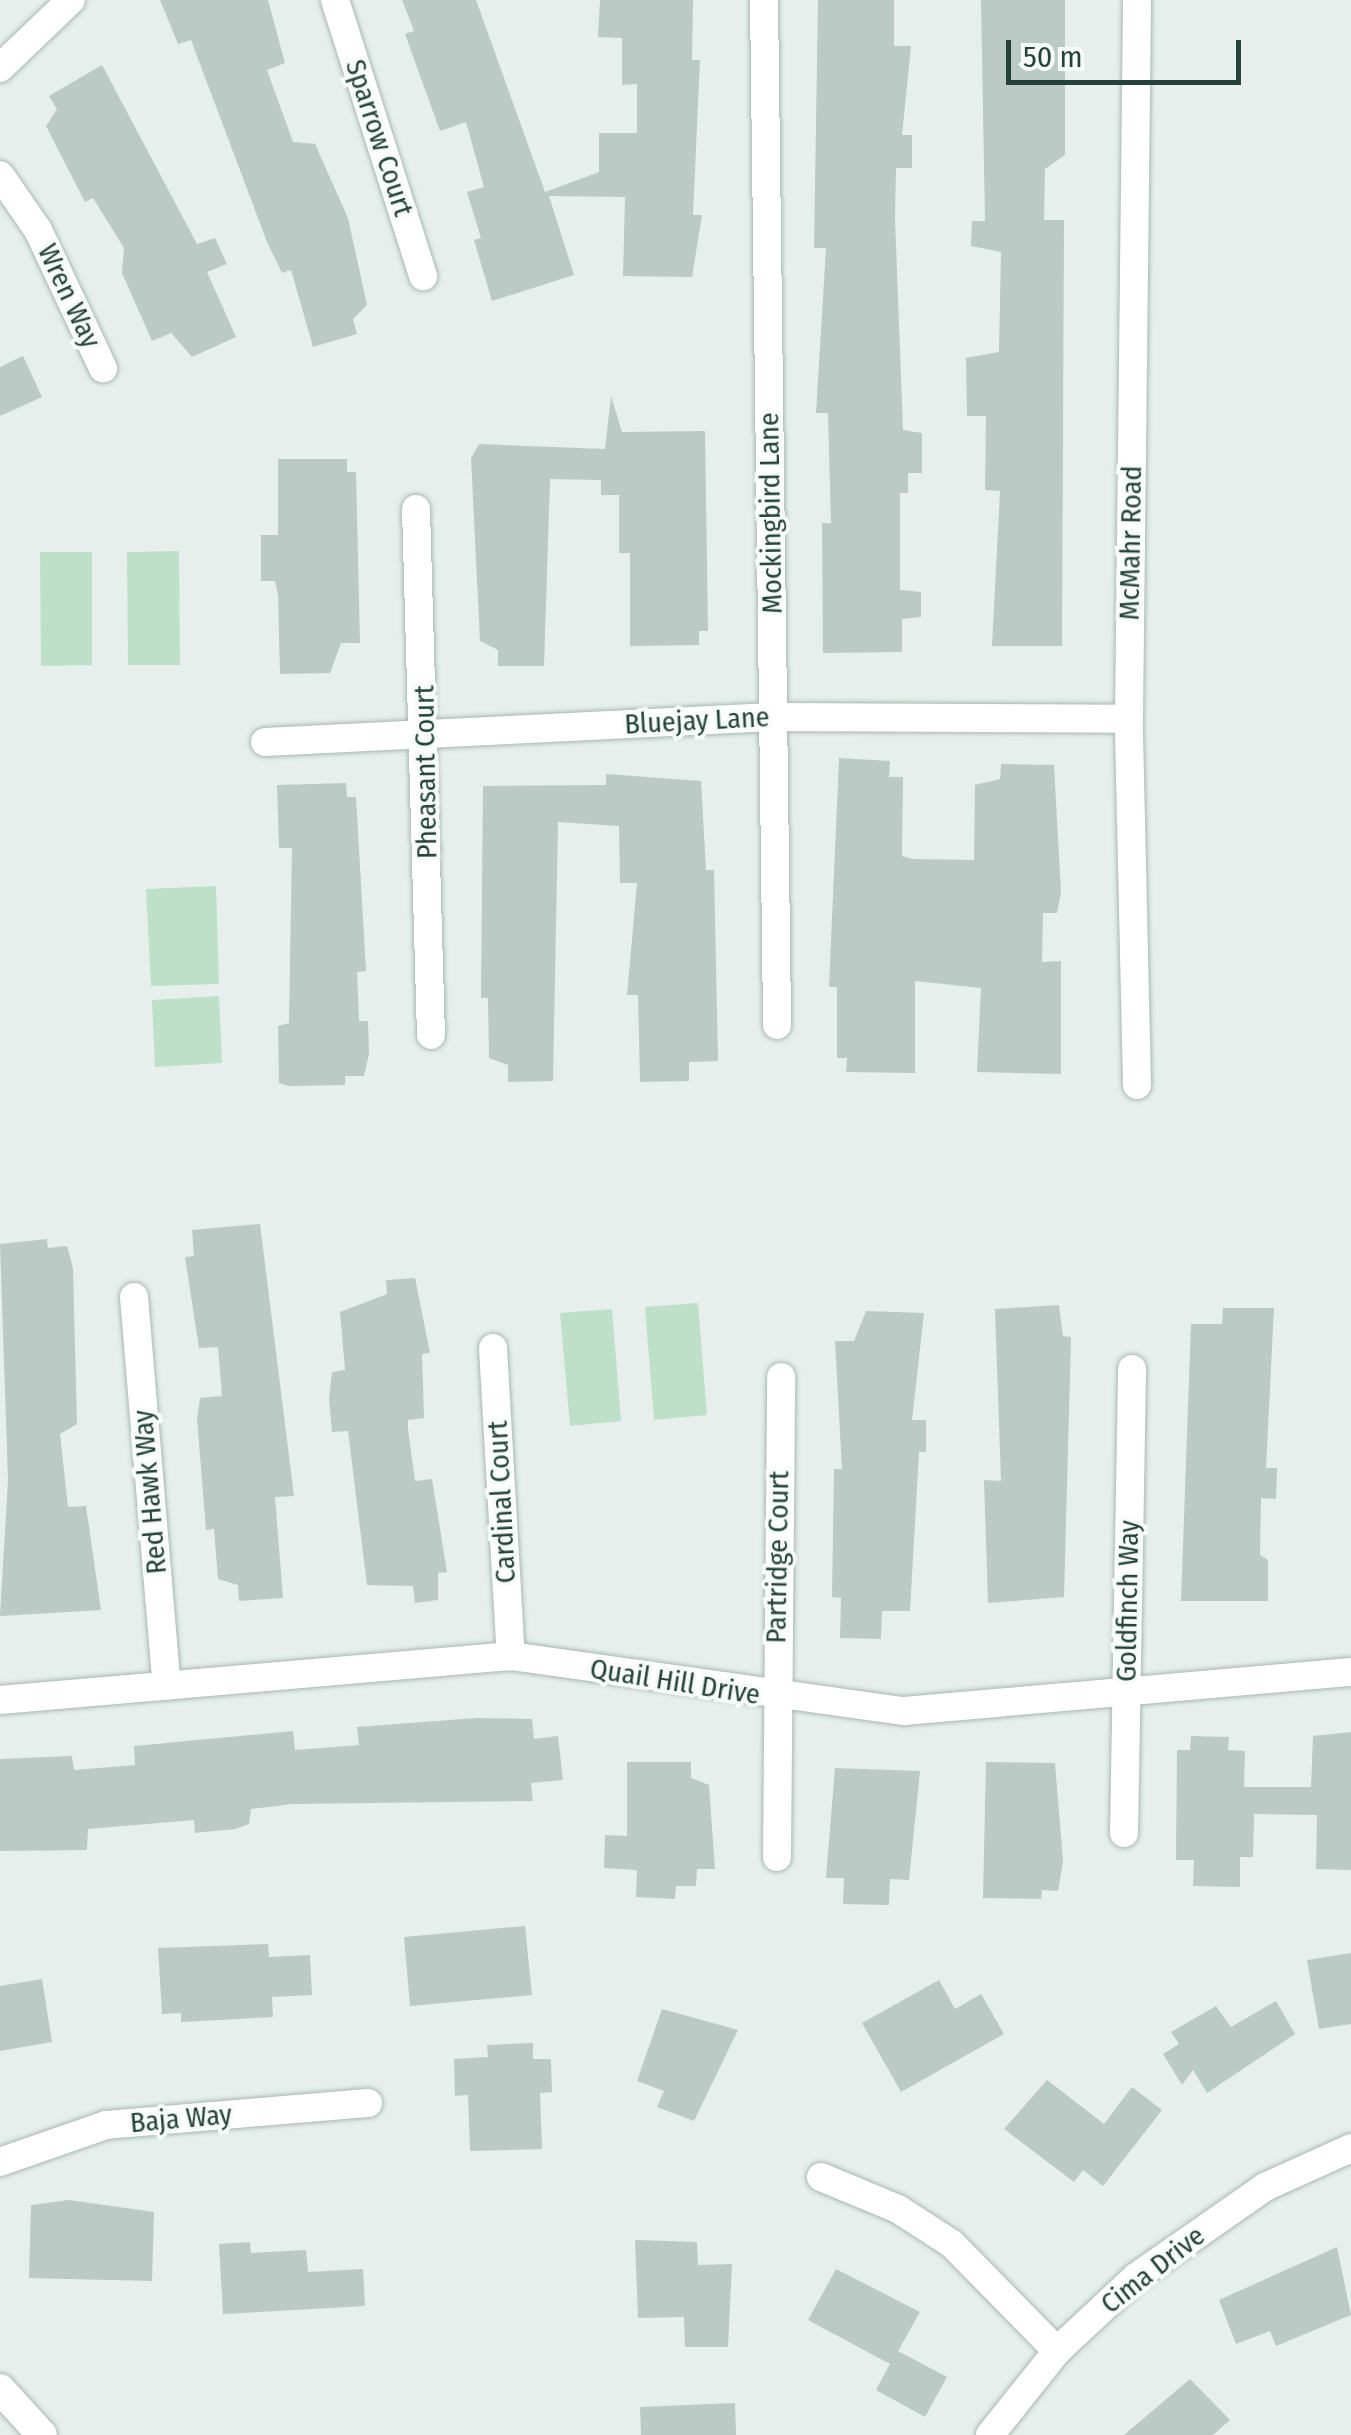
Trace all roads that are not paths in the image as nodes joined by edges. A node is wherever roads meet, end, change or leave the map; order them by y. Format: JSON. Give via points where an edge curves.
{"nodes":[{"id":1,"x":72,"y":0,"type":"edge"},
{"id":2,"x":335,"y":0,"type":"edge"},
{"id":3,"x":764,"y":0,"type":"edge"},
{"id":4,"x":1137,"y":0,"type":"edge"},
{"id":5,"x":0,"y":68,"type":"edge"},
{"id":6,"x":0,"y":175,"type":"edge"},
{"id":7,"x":423,"y":276,"type":"dead end"},
{"id":8,"x":103,"y":368,"type":"dead end"},
{"id":9,"x":416,"y":509,"type":"dead end"},
{"id":10,"x":773,"y":717,"type":"junction"},
{"id":11,"x":1130,"y":720,"type":"junction"},
{"id":12,"x":426,"y":735,"type":"junction"},
{"id":13,"x":265,"y":742,"type":"dead end"},
{"id":14,"x":778,"y":1025,"type":"dead end"},
{"id":15,"x":431,"y":1035,"type":"dead end"},
{"id":16,"x":1137,"y":1085,"type":"dead end"},
{"id":17,"x":134,"y":1298,"type":"dead end"},
{"id":18,"x":493,"y":1348,"type":"dead end"},
{"id":19,"x":1132,"y":1369,"type":"dead end"},
{"id":20,"x":782,"y":1377,"type":"dead end"},
{"id":21,"x":511,"y":1656,"type":"junction"},
{"id":22,"x":1351,"y":1672,"type":"edge"},
{"id":23,"x":167,"y":1686,"type":"junction"},
{"id":24,"x":1126,"y":1691,"type":"junction"},
{"id":25,"x":776,"y":1698,"type":"junction"},
{"id":26,"x":0,"y":1700,"type":"edge"},
{"id":27,"x":1124,"y":1832,"type":"dead end"},
{"id":28,"x":776,"y":1857,"type":"dead end"},
{"id":29,"x":368,"y":2104,"type":"dead end"},
{"id":30,"x":1351,"y":2148,"type":"edge"},
{"id":31,"x":0,"y":2162,"type":"edge"},
{"id":32,"x":821,"y":2177,"type":"dead end"},
{"id":33,"x":1057,"y":2351,"type":"junction"},
{"id":34,"x":0,"y":2389,"type":"edge"},
{"id":35,"x":42,"y":2435,"type":"edge"},
{"id":36,"x":990,"y":2435,"type":"edge"}],
"edges":[{"from":1,"to":5,"type":"street"},
{"from":2,"to":7,"type":"street","name":"Sparrow Court"},
{"from":3,"to":10,"type":"street","name":"Mockingbird Lane"},
{"from":4,"to":11,"type":"street","name":"McMahr Road"},
{"from":6,"to":8,"type":"street","name":"Wren Way","via":[[38,230]]},
{"from":9,"to":12,"type":"street","name":"Pheasant Court"},
{"from":10,"to":11,"type":"street","name":"Bluejay Lane"},
{"from":10,"to":12,"type":"street","name":"Bluejay Lane"},
{"from":10,"to":14,"type":"street","name":"Mockingbird Lane"},
{"from":11,"to":16,"type":"street","name":"McMahr Road"},
{"from":12,"to":13,"type":"street","name":"Bluejay Lane"},
{"from":12,"to":15,"type":"street","name":"Pheasant Court"},
{"from":17,"to":23,"type":"street","name":"Red Hawk Way"},
{"from":18,"to":21,"type":"street","name":"Cardinal Court"},
{"from":19,"to":24,"type":"street","name":"Goldfinch Way"},
{"from":20,"to":25,"type":"street","name":"Partridge Court"},
{"from":21,"to":23,"type":"street","name":"Quail Hill Drive"},
{"from":21,"to":25,"type":"street","name":"Quail Hill Drive"},
{"from":22,"to":24,"type":"street","name":"Quail Hill Drive"},
{"from":23,"to":26,"type":"street","name":"Quail Hill Drive"},
{"from":24,"to":25,"type":"street","name":"Quail Hill Drive","via":[[904,1711]]},
{"from":24,"to":27,"type":"street","name":"Goldfinch Way"},
{"from":25,"to":28,"type":"street","name":"Partridge Court"},
{"from":29,"to":31,"type":"street","name":"Baja Way","via":[[106,2125]]},
{"from":30,"to":33,"type":"street","name":"Cima Drive","via":[[1249,2198],[1136,2277]]},
{"from":32,"to":33,"type":"street","via":[[898,2208],[952,2244]]},
{"from":33,"to":36,"type":"street","name":"Cima Drive"},
{"from":34,"to":35,"type":"street"}]}
